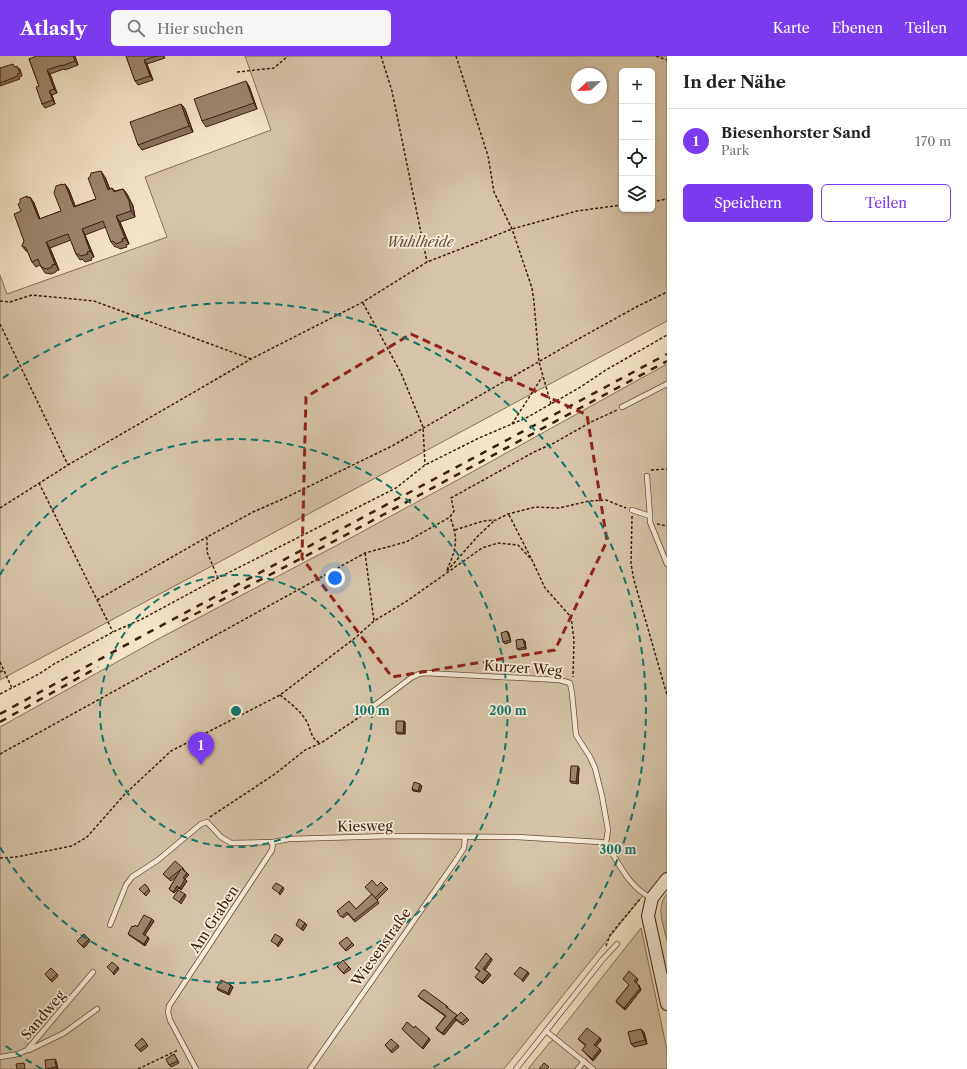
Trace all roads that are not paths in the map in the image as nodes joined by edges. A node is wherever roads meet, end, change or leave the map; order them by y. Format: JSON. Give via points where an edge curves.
{"nodes":[{"id":1,"x":667,"y":384,"type":"edge"},
{"id":2,"x":622,"y":407,"type":"road end"},
{"id":3,"x":647,"y":476,"type":"road end"},
{"id":4,"x":632,"y":510,"type":"road end"},
{"id":5,"x":650,"y":516,"type":"junction"},
{"id":6,"x":667,"y":564,"type":"edge"},
{"id":7,"x":368,"y":711,"type":"road end"},
{"id":8,"x":465,"y":837,"type":"junction"},
{"id":9,"x":273,"y":842,"type":"junction"},
{"id":10,"x":606,"y":843,"type":"junction"},
{"id":11,"x":667,"y":879,"type":"edge"},
{"id":12,"x":648,"y":897,"type":"junction"},
{"id":13,"x":110,"y":925,"type":"dead end"},
{"id":14,"x":617,"y":944,"type":"dead end"},
{"id":15,"x":93,"y":972,"type":"dead end"},
{"id":16,"x":667,"y":1004,"type":"edge"},
{"id":17,"x":97,"y":1009,"type":"dead end"},
{"id":18,"x":546,"y":1031,"type":"junction"},
{"id":19,"x":27,"y":1050,"type":"junction"},
{"id":20,"x":0,"y":1057,"type":"edge"},
{"id":21,"x":584,"y":1061,"type":"junction"},
{"id":22,"x":196,"y":1069,"type":"edge"},
{"id":23,"x":310,"y":1069,"type":"edge"},
{"id":24,"x":516,"y":1069,"type":"edge"},
{"id":25,"x":578,"y":1069,"type":"edge"},
{"id":26,"x":593,"y":1069,"type":"edge"}],
"edges":[{"from":1,"to":2,"type":"lane"},
{"from":3,"to":5,"type":"lane"},
{"from":4,"to":5,"type":"lane"},
{"from":5,"to":6,"type":"lane","via":[[650,522]]},
{"from":7,"to":10,"type":"lane","name":"Kurzer Weg","via":[[418,674],[559,680],[570,683],[576,735],[592,762],[602,796],[608,830]]},
{"from":8,"to":9,"type":"lane","name":"Kiesweg","via":[[382,836],[289,839]]},
{"from":8,"to":10,"type":"lane","name":"Kiesweg","via":[[517,837]]},
{"from":8,"to":23,"type":"lane","name":"Wiesenstraße","via":[[464,848],[455,862]]},
{"from":9,"to":13,"type":"lane","name":"Kiesweg","via":[[231,843],[221,837],[207,822],[201,824],[158,860],[132,877],[126,885]]},
{"from":9,"to":22,"type":"lane","name":"Am Graben","via":[[272,850],[169,1006],[170,1020]]},
{"from":10,"to":12,"type":"lane","via":[[632,884]]},
{"from":11,"to":12,"type":"street"},
{"from":12,"to":16,"type":"street","via":[[648,916]]},
{"from":14,"to":18,"type":"lane"},
{"from":15,"to":19,"type":"lane","name":"Sandweg"},
{"from":17,"to":19,"type":"lane","via":[[64,1033]]},
{"from":18,"to":21,"type":"lane"},
{"from":18,"to":24,"type":"lane"},
{"from":19,"to":20,"type":"lane","name":"Sandweg"},
{"from":21,"to":25,"type":"lane"},
{"from":21,"to":26,"type":"lane"}]}
